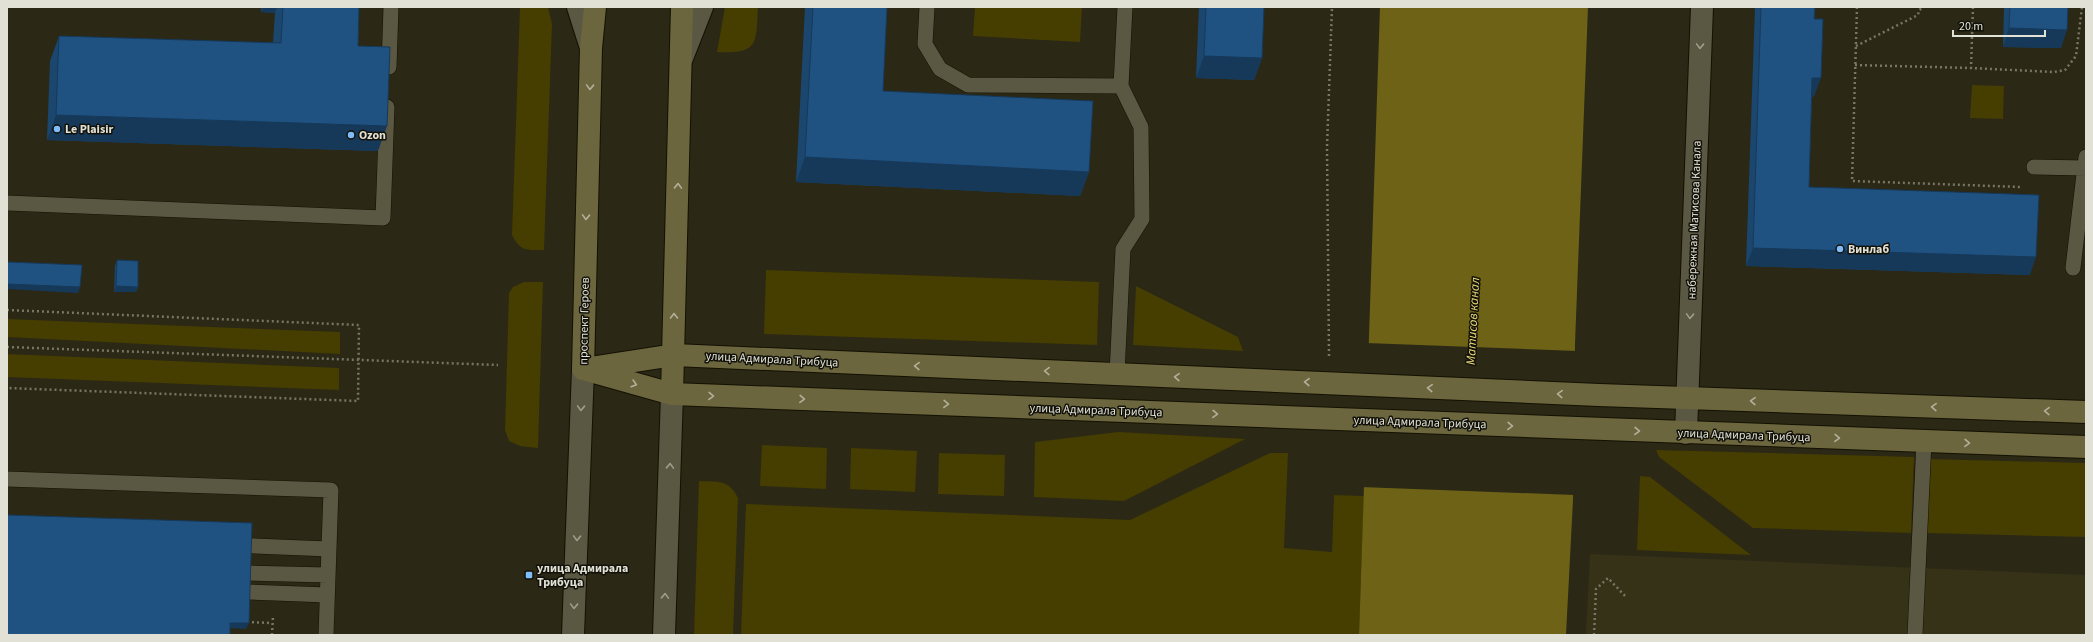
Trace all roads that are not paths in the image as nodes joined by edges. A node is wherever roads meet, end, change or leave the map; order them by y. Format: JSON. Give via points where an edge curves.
{"nodes":[{"id":1,"x":391,"y":7,"type":"edge"},
{"id":2,"x":578,"y":7,"type":"edge"},
{"id":3,"x":595,"y":7,"type":"edge"},
{"id":4,"x":682,"y":7,"type":"edge"},
{"id":5,"x":702,"y":7,"type":"edge"},
{"id":6,"x":927,"y":7,"type":"edge"},
{"id":7,"x":1125,"y":7,"type":"edge"},
{"id":8,"x":1702,"y":7,"type":"edge"},
{"id":9,"x":591,"y":48,"type":"junction"},
{"id":10,"x":682,"y":58,"type":"junction"},
{"id":11,"x":1121,"y":86,"type":"junction"},
{"id":12,"x":2085,"y":163,"type":"edge"},
{"id":13,"x":2034,"y":167,"type":"dead end"},
{"id":14,"x":7,"y":203,"type":"edge"},
{"id":15,"x":2073,"y":268,"type":"dead end"},
{"id":16,"x":674,"y":355,"type":"junction"},
{"id":17,"x":583,"y":369,"type":"junction"},
{"id":18,"x":1117,"y":374,"type":"junction"},
{"id":19,"x":672,"y":394,"type":"junction"},
{"id":20,"x":1687,"y":398,"type":"junction"},
{"id":21,"x":2086,"y":412,"type":"edge"},
{"id":22,"x":1686,"y":432,"type":"junction"},
{"id":23,"x":1924,"y":441,"type":"junction"},
{"id":24,"x":2086,"y":447,"type":"edge"},
{"id":25,"x":7,"y":479,"type":"edge"},
{"id":26,"x":218,"y":545,"type":"edge"},
{"id":27,"x":328,"y":549,"type":"junction"},
{"id":28,"x":248,"y":573,"type":"edge"},
{"id":29,"x":328,"y":575,"type":"junction"},
{"id":30,"x":248,"y":592,"type":"edge"},
{"id":31,"x":327,"y":595,"type":"junction"},
{"id":32,"x":326,"y":635,"type":"edge"},
{"id":33,"x":573,"y":635,"type":"edge"},
{"id":34,"x":664,"y":635,"type":"edge"},
{"id":35,"x":1915,"y":635,"type":"edge"}],
"edges":[{"from":1,"to":14,"type":"lane","via":[[383,218]]},
{"from":2,"to":9,"type":"street"},
{"from":3,"to":9,"type":"street","name":"проспект Героев"},
{"from":4,"to":10,"type":"street"},
{"from":5,"to":10,"type":"street"},
{"from":6,"to":11,"type":"lane","via":[[925,44],[940,69],[968,86]]},
{"from":7,"to":11,"type":"lane"},
{"from":8,"to":20,"type":"street","name":"набережная Матисова Канала","one_way":true},
{"from":9,"to":17,"type":"street","name":"проспект Героев","one_way":true},
{"from":16,"to":10,"type":"street","one_way":true},
{"from":11,"to":18,"type":"lane","via":[[1141,127],[1142,219],[1123,249]]},
{"from":12,"to":13,"type":"lane"},
{"from":12,"to":15,"type":"lane"},
{"from":16,"to":17,"type":"street","name":"улица Адмирала Трибуца"},
{"from":18,"to":16,"type":"street","name":"улица Адмирала Трибуца","one_way":true},
{"from":16,"to":19,"type":"street"},
{"from":17,"to":19,"type":"street","name":"улица Адмирала Трибуца","one_way":true},
{"from":17,"to":33,"type":"street","name":"проспект Героев","one_way":true},
{"from":20,"to":18,"type":"street","name":"улица Адмирала Трибуца","one_way":true},
{"from":19,"to":22,"type":"street","name":"улица Адмирала Трибуца","one_way":true},
{"from":34,"to":19,"type":"street","one_way":true},
{"from":21,"to":20,"type":"street","name":"улица Адмирала Трибуца","one_way":true},
{"from":20,"to":22,"type":"street","name":"набережная Матисова Канала"},
{"from":22,"to":23,"type":"street","name":"улица Адмирала Трибуца","one_way":true},
{"from":23,"to":24,"type":"street","name":"улица Адмирала Трибуца","one_way":true},
{"from":23,"to":35,"type":"lane"},
{"from":25,"to":27,"type":"lane","via":[[331,490]]},
{"from":26,"to":27,"type":"lane"},
{"from":27,"to":29,"type":"lane"},
{"from":28,"to":29,"type":"lane"},
{"from":29,"to":31,"type":"lane"},
{"from":30,"to":31,"type":"lane"},
{"from":31,"to":32,"type":"lane"}]}
